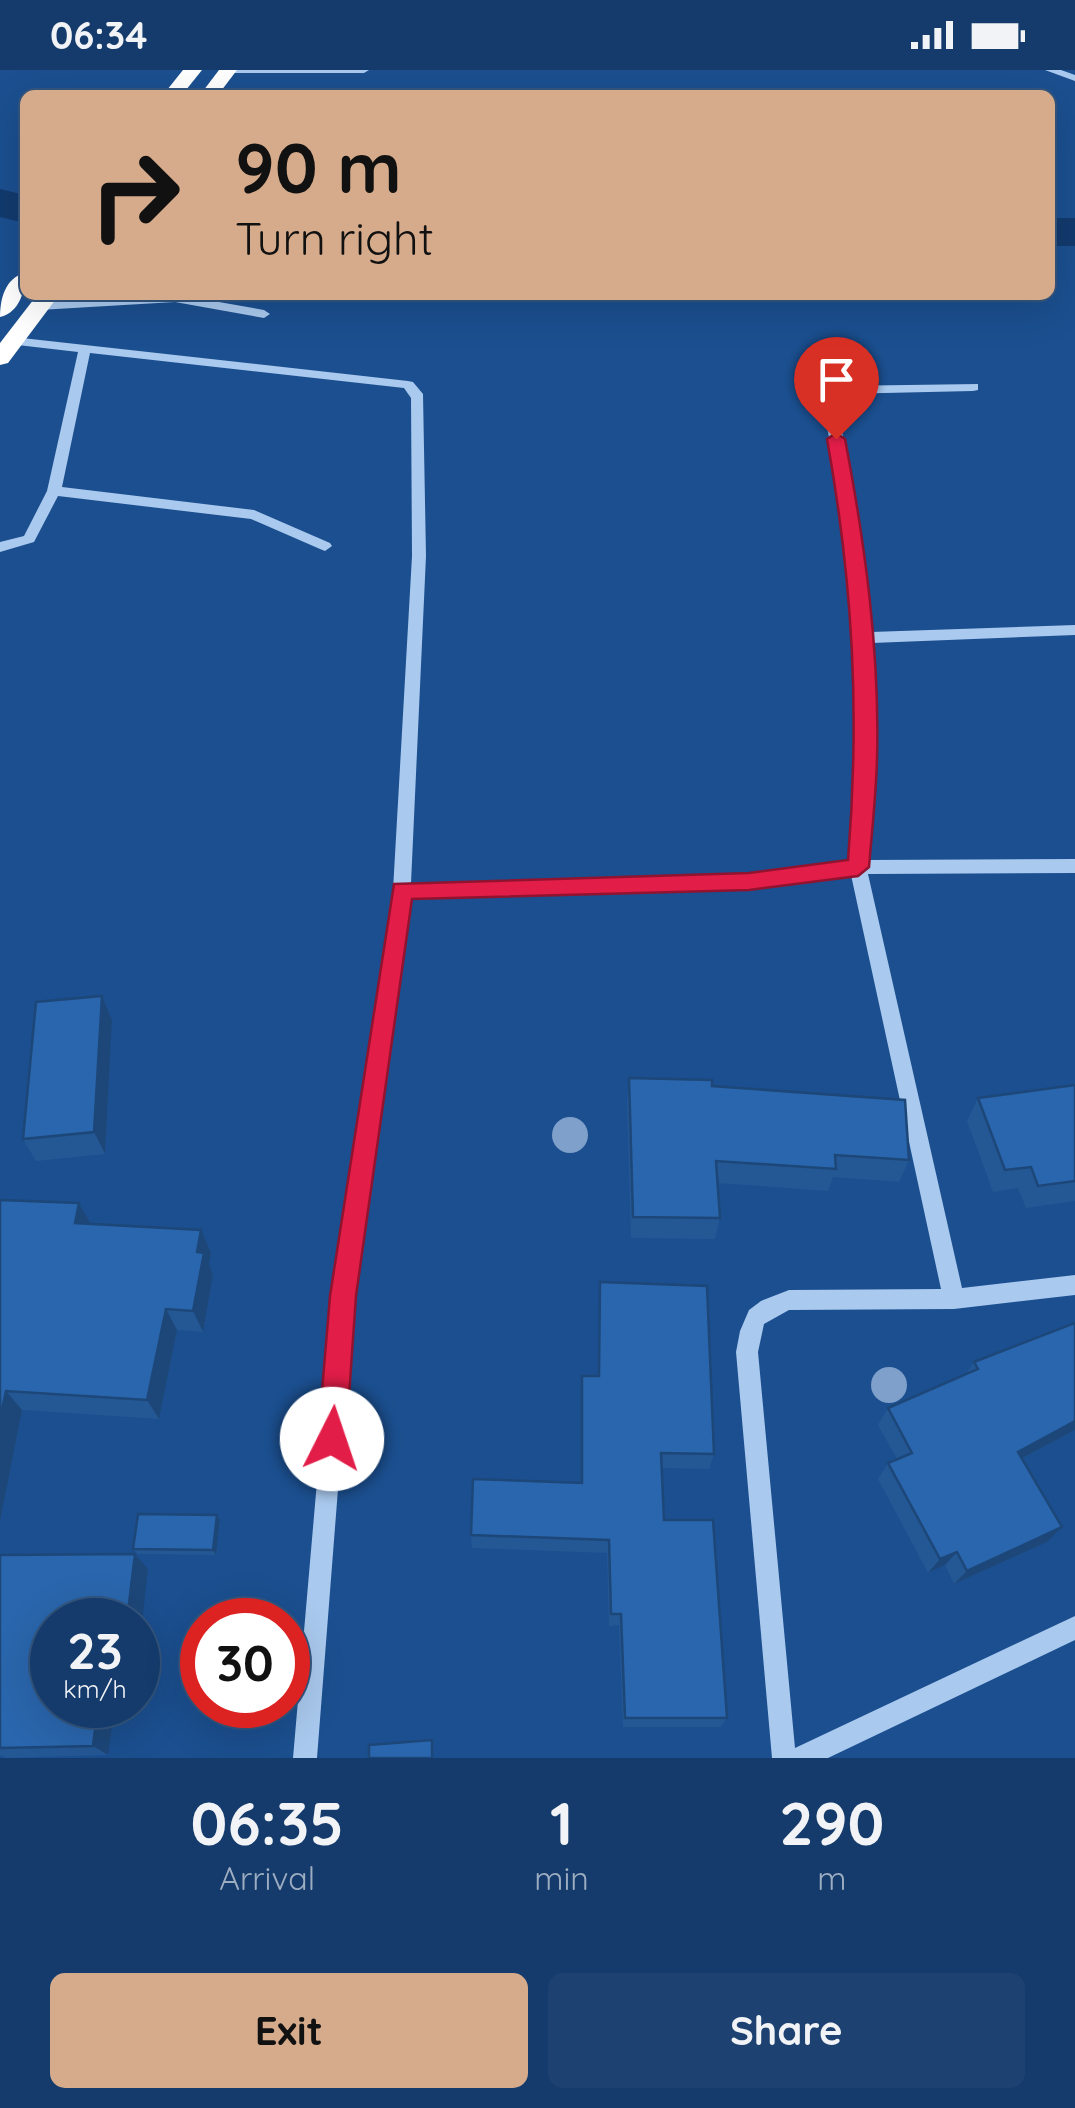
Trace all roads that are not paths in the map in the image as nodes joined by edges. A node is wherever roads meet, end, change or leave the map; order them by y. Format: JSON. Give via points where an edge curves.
{"nodes":[{"id":1,"x":193,"y":70,"type":"edge"},
{"id":2,"x":228,"y":70,"type":"edge"},
{"id":3,"x":364,"y":70,"type":"edge"},
{"id":4,"x":1050,"y":70,"type":"edge"},
{"id":5,"x":1075,"y":78,"type":"edge"},
{"id":6,"x":176,"y":90,"type":"edge"},
{"id":7,"x":213,"y":90,"type":"edge"},
{"id":8,"x":20,"y":285,"type":"edge"},
{"id":9,"x":87,"y":300,"type":"edge"},
{"id":10,"x":186,"y":300,"type":"edge"},
{"id":11,"x":43,"y":301,"type":"edge"},
{"id":12,"x":0,"y":311,"type":"edge"},
{"id":13,"x":264,"y":314,"type":"dead end"},
{"id":14,"x":85,"y":348,"type":"junction"},
{"id":15,"x":6,"y":349,"type":"edge"},
{"id":16,"x":973,"y":387,"type":"dead end"},
{"id":17,"x":54,"y":491,"type":"junction"},
{"id":18,"x":325,"y":546,"type":"dead end"},
{"id":19,"x":0,"y":547,"type":"edge"},
{"id":20,"x":1075,"y":630,"type":"edge"},
{"id":21,"x":864,"y":638,"type":"junction"},
{"id":22,"x":1075,"y":866,"type":"edge"},
{"id":23,"x":858,"y":867,"type":"junction"},
{"id":24,"x":402,"y":890,"type":"junction"},
{"id":25,"x":1075,"y":1285,"type":"edge"},
{"id":26,"x":954,"y":1300,"type":"junction"},
{"id":27,"x":1075,"y":1628,"type":"edge"},
{"id":28,"x":305,"y":1758,"type":"edge"},
{"id":29,"x":784,"y":1758,"type":"edge"},
{"id":30,"x":800,"y":1758,"type":"edge"}],
"edges":[{"from":1,"to":6,"type":"highway"},
{"from":2,"to":3,"type":"street"},
{"from":2,"to":7,"type":"highway"},
{"from":4,"to":5,"type":"street"},
{"from":8,"to":12,"type":"highway"},
{"from":9,"to":11,"type":"street"},
{"from":10,"to":13,"type":"street"},
{"from":11,"to":15,"type":"highway"},
{"from":14,"to":15,"type":"street"},
{"from":14,"to":17,"type":"street"},
{"from":14,"to":24,"type":"street","via":[[415,390],[419,556]]},
{"from":16,"to":21,"type":"street","via":[[863,387],[836,390],[829,400]]},
{"from":17,"to":18,"type":"street","via":[[254,515]]},
{"from":17,"to":19,"type":"street","via":[[29,539]]},
{"from":20,"to":21,"type":"street"},
{"from":21,"to":23,"type":"street","via":[[866,758]]},
{"from":22,"to":23,"type":"street"},
{"from":23,"to":24,"type":"street","via":[[749,882]]},
{"from":23,"to":26,"type":"street"},
{"from":24,"to":28,"type":"street","via":[[343,1296]]},
{"from":25,"to":26,"type":"street"},
{"from":26,"to":29,"type":"street","via":[[789,1300],[764,1308],[750,1324],[747,1352]]},
{"from":27,"to":30,"type":"street"}]}
